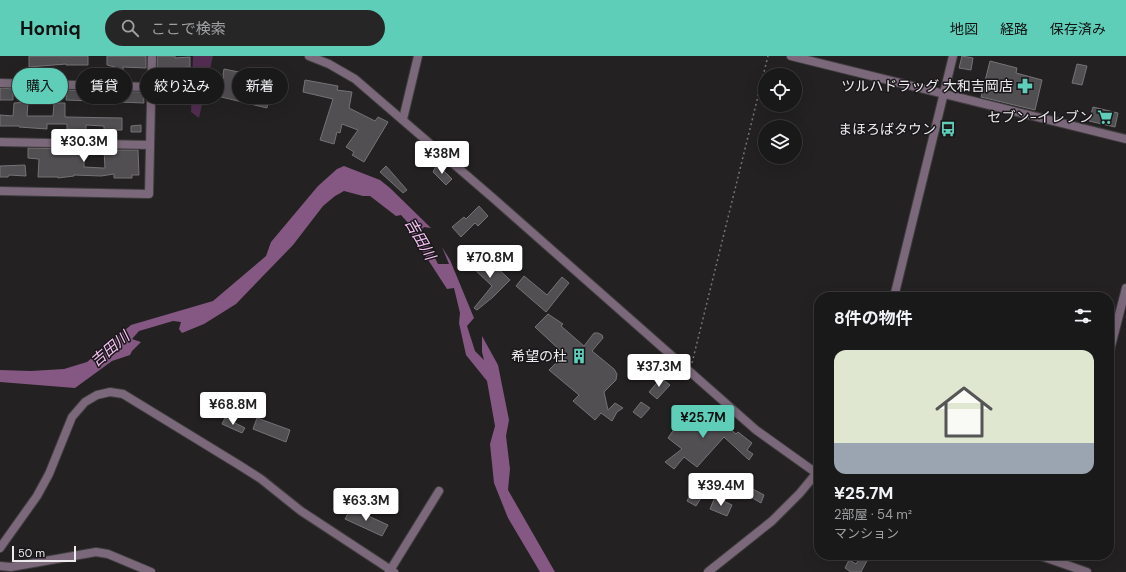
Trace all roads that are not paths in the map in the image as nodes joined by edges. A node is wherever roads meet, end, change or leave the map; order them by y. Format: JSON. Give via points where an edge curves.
{"nodes":[{"id":1,"x":152,"y":56,"type":"edge"},
{"id":2,"x":309,"y":56,"type":"edge"},
{"id":3,"x":418,"y":56,"type":"edge"},
{"id":4,"x":791,"y":56,"type":"edge"},
{"id":5,"x":953,"y":56,"type":"edge"},
{"id":6,"x":152,"y":68,"type":"edge"},
{"id":7,"x":0,"y":83,"type":"edge"},
{"id":8,"x":140,"y":87,"type":"edge"},
{"id":9,"x":944,"y":93,"type":"junction"},
{"id":10,"x":151,"y":104,"type":"edge"},
{"id":11,"x":403,"y":119,"type":"junction"},
{"id":12,"x":1126,"y":139,"type":"edge"},
{"id":13,"x":0,"y":142,"type":"edge"},
{"id":14,"x":150,"y":145,"type":"junction"},
{"id":15,"x":0,"y":190,"type":"edge"},
{"id":16,"x":1126,"y":288,"type":"edge"},
{"id":17,"x":895,"y":292,"type":"edge"},
{"id":18,"x":1114,"y":335,"type":"edge"},
{"id":19,"x":814,"y":470,"type":"edge"},
{"id":20,"x":814,"y":477,"type":"edge"},
{"id":21,"x":439,"y":491,"type":"dead end"},
{"id":22,"x":0,"y":548,"type":"edge"},
{"id":23,"x":1061,"y":560,"type":"edge"},
{"id":24,"x":0,"y":566,"type":"edge"},
{"id":25,"x":391,"y":571,"type":"edge"},
{"id":26,"x":151,"y":572,"type":"edge"},
{"id":27,"x":708,"y":572,"type":"edge"},
{"id":28,"x":1087,"y":572,"type":"edge"}],
"edges":[{"from":1,"to":6,"type":"street"},
{"from":2,"to":11,"type":"street","via":[[355,79]]},
{"from":3,"to":11,"type":"street"},
{"from":4,"to":9,"type":"street"},
{"from":5,"to":9,"type":"street"},
{"from":7,"to":8,"type":"street"},
{"from":9,"to":12,"type":"street"},
{"from":9,"to":17,"type":"street"},
{"from":10,"to":14,"type":"street"},
{"from":11,"to":19,"type":"street","via":[[756,430]]},
{"from":13,"to":14,"type":"street"},
{"from":14,"to":15,"type":"street","via":[[149,194]]},
{"from":16,"to":18,"type":"street"},
{"from":20,"to":27,"type":"street","via":[[772,521]]},
{"from":21,"to":25,"type":"street"},
{"from":22,"to":25,"type":"street","via":[[37,496],[49,474],[72,417],[85,402],[97,395],[110,392],[123,394],[239,464],[307,515]]},
{"from":23,"to":28,"type":"street"},
{"from":24,"to":26,"type":"street","via":[[11,568],[96,552],[108,554]]}]}
